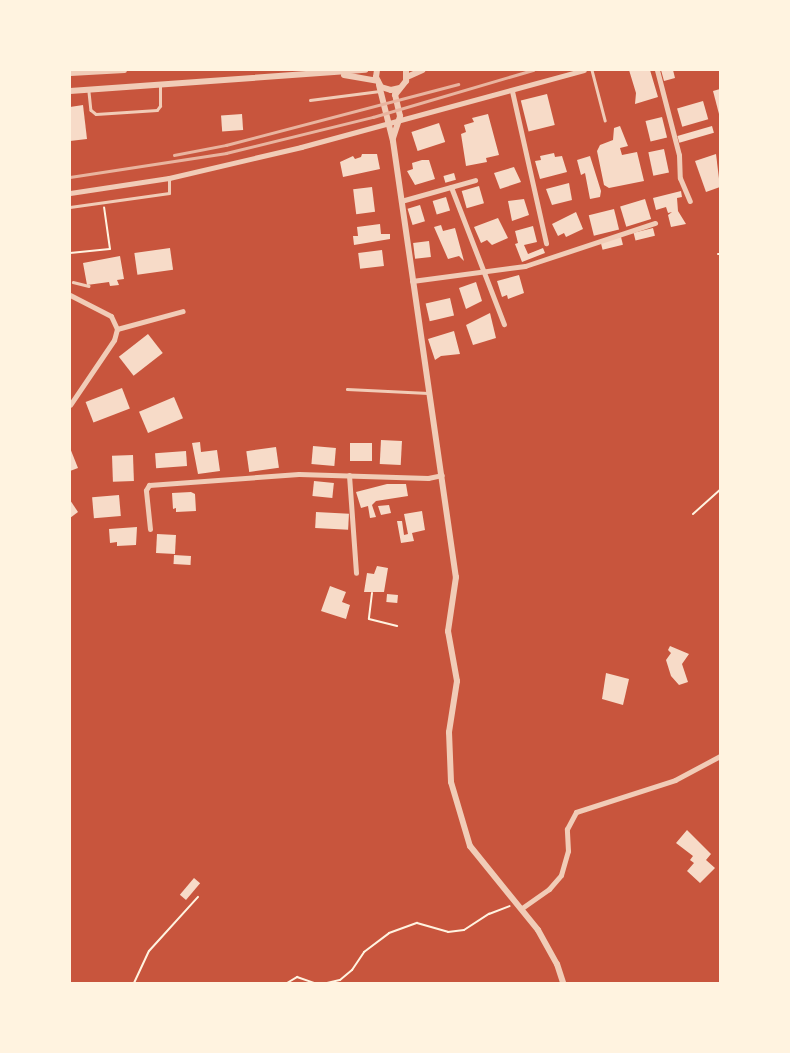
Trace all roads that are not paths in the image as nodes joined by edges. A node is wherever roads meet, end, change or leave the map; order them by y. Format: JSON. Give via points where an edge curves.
{"nodes":[{"id":1,"x":124,"y":70,"type":"edge"},
{"id":2,"x":365,"y":70,"type":"edge"},
{"id":3,"x":377,"y":70,"type":"edge"},
{"id":4,"x":423,"y":70,"type":"edge"},
{"id":5,"x":584,"y":70,"type":"edge"},
{"id":6,"x":592,"y":70,"type":"edge"},
{"id":7,"x":657,"y":70,"type":"edge"},
{"id":8,"x":70,"y":73,"type":"edge"},
{"id":9,"x":406,"y":74,"type":"edge"},
{"id":10,"x":301,"y":77,"type":"junction"},
{"id":11,"x":379,"y":85,"type":"junction"},
{"id":12,"x":160,"y":86,"type":"junction"},
{"id":13,"x":401,"y":87,"type":"junction"},
{"id":14,"x":89,"y":90,"type":"junction"},
{"id":15,"x":70,"y":91,"type":"edge"},
{"id":16,"x":512,"y":91,"type":"junction"},
{"id":17,"x":310,"y":100,"type":"dead end"},
{"id":18,"x":605,"y":120,"type":"dead end"},
{"id":19,"x":398,"y":121,"type":"junction"},
{"id":20,"x":388,"y":124,"type":"junction"},
{"id":21,"x":393,"y":141,"type":"junction"},
{"id":22,"x":169,"y":178,"type":"junction"},
{"id":23,"x":475,"y":180,"type":"dead end"},
{"id":24,"x":451,"y":187,"type":"junction"},
{"id":25,"x":70,"y":193,"type":"edge"},
{"id":26,"x":401,"y":201,"type":"junction"},
{"id":27,"x":690,"y":201,"type":"dead end"},
{"id":28,"x":70,"y":207,"type":"edge"},
{"id":29,"x":655,"y":223,"type":"dead end"},
{"id":30,"x":546,"y":242,"type":"dead end"},
{"id":31,"x":486,"y":272,"type":"junction"},
{"id":32,"x":411,"y":281,"type":"junction"},
{"id":33,"x":73,"y":282,"type":"dead end"},
{"id":34,"x":89,"y":286,"type":"dead end"},
{"id":35,"x":70,"y":295,"type":"edge"},
{"id":36,"x":183,"y":310,"type":"dead end"},
{"id":37,"x":504,"y":324,"type":"dead end"},
{"id":38,"x":117,"y":329,"type":"junction"},
{"id":39,"x":347,"y":389,"type":"dead end"},
{"id":40,"x":432,"y":393,"type":"junction"},
{"id":41,"x":70,"y":405,"type":"edge"},
{"id":42,"x":442,"y":474,"type":"junction"},
{"id":43,"x":349,"y":475,"type":"junction"},
{"id":44,"x":150,"y":529,"type":"dead end"},
{"id":45,"x":356,"y":573,"type":"dead end"},
{"id":46,"x":720,"y":756,"type":"edge"},
{"id":47,"x":520,"y":906,"type":"junction"},
{"id":48,"x":563,"y":983,"type":"edge"}],
"edges":[{"from":1,"to":8,"type":"street"},
{"from":2,"to":10,"type":"street"},
{"from":3,"to":11,"type":"street"},
{"from":4,"to":9,"type":"street"},
{"from":5,"to":16,"type":"street"},
{"from":6,"to":18,"type":"lane"},
{"from":7,"to":27,"type":"street","via":[[679,156],[680,178]]},
{"from":9,"to":13,"type":"street"},
{"from":10,"to":11,"type":"street","via":[[343,75]]},
{"from":10,"to":12,"type":"street"},
{"from":11,"to":13,"type":"street","via":[[391,90]]},
{"from":11,"to":17,"type":"lane"},
{"from":11,"to":20,"type":"street"},
{"from":12,"to":14,"type":"street"},
{"from":12,"to":14,"type":"lane","via":[[157,110],[104,114],[90,110]]},
{"from":13,"to":19,"type":"street","via":[[395,95]]},
{"from":14,"to":15,"type":"street"},
{"from":16,"to":19,"type":"street"},
{"from":16,"to":30,"type":"street"},
{"from":19,"to":20,"type":"street"},
{"from":19,"to":21,"type":"street"},
{"from":20,"to":21,"type":"street"},
{"from":20,"to":22,"type":"street"},
{"from":21,"to":26,"type":"street"},
{"from":22,"to":25,"type":"street"},
{"from":22,"to":28,"type":"lane","via":[[169,193]]},
{"from":23,"to":24,"type":"street"},
{"from":24,"to":26,"type":"street"},
{"from":24,"to":31,"type":"street"},
{"from":26,"to":32,"type":"street"},
{"from":29,"to":31,"type":"street","via":[[525,266]]},
{"from":31,"to":32,"type":"street"},
{"from":31,"to":37,"type":"street"},
{"from":32,"to":40,"type":"street"},
{"from":33,"to":34,"type":"lane"},
{"from":35,"to":38,"type":"street","via":[[111,316]]},
{"from":36,"to":38,"type":"street"},
{"from":38,"to":41,"type":"street","via":[[114,340]]},
{"from":39,"to":40,"type":"lane"},
{"from":40,"to":42,"type":"street"},
{"from":42,"to":43,"type":"street","via":[[428,478]]},
{"from":42,"to":47,"type":"street","via":[[456,577],[448,631],[457,681],[449,732],[448,766],[470,846]]},
{"from":43,"to":44,"type":"street","via":[[300,474],[149,486],[146,490]]},
{"from":43,"to":45,"type":"street"},
{"from":46,"to":47,"type":"street","via":[[675,780],[576,812],[567,829],[568,851],[561,875],[549,889]]},
{"from":47,"to":48,"type":"street","via":[[549,948]]}]}
